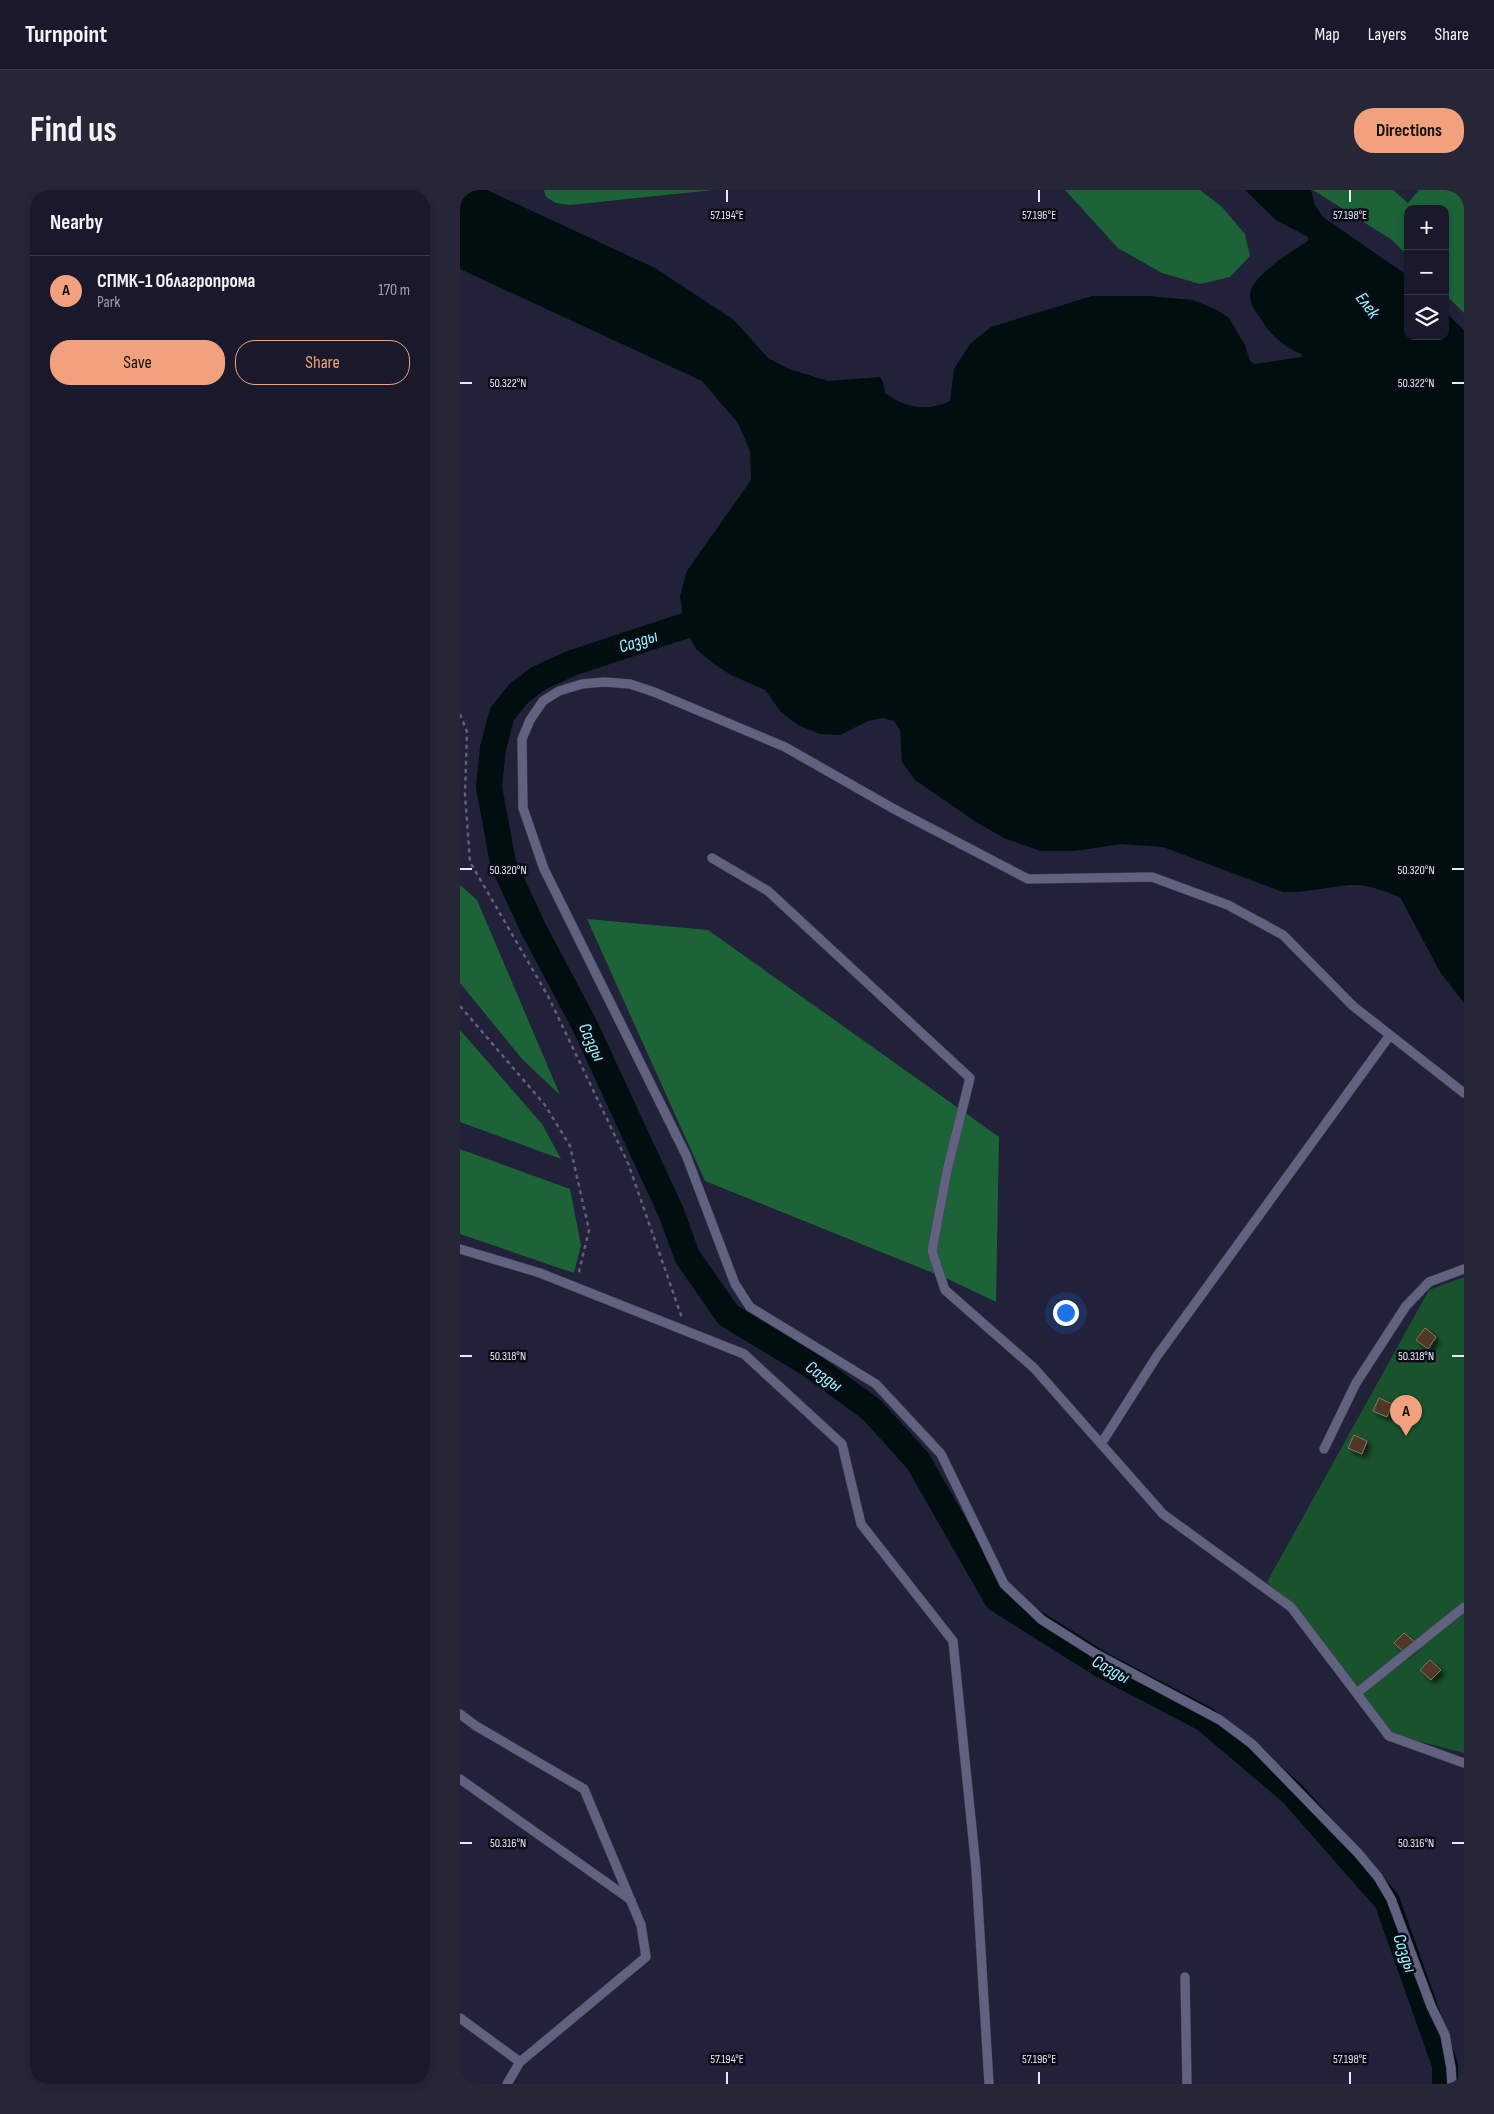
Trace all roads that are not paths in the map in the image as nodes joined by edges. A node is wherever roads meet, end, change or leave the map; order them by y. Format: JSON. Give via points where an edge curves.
{"nodes":[{"id":1,"x":712,"y":858,"type":"dead end"},
{"id":2,"x":1390,"y":1035,"type":"junction"},
{"id":3,"x":1464,"y":1093,"type":"edge"},
{"id":4,"x":460,"y":1249,"type":"edge"},
{"id":5,"x":1464,"y":1269,"type":"edge"},
{"id":6,"x":1101,"y":1444,"type":"junction"},
{"id":7,"x":1324,"y":1448,"type":"dead end"},
{"id":8,"x":1464,"y":1607,"type":"edge"},
{"id":9,"x":1357,"y":1693,"type":"junction"},
{"id":10,"x":460,"y":1714,"type":"edge"},
{"id":11,"x":1464,"y":1762,"type":"edge"},
{"id":12,"x":460,"y":1779,"type":"edge"},
{"id":13,"x":631,"y":1900,"type":"junction"},
{"id":14,"x":1185,"y":1976,"type":"dead end"},
{"id":15,"x":460,"y":2018,"type":"edge"},
{"id":16,"x":520,"y":2062,"type":"junction"},
{"id":17,"x":507,"y":2084,"type":"edge"},
{"id":18,"x":989,"y":2084,"type":"edge"},
{"id":19,"x":1187,"y":2084,"type":"edge"},
{"id":20,"x":1452,"y":2084,"type":"edge"}],
"edges":[{"from":1,"to":6,"type":"lane","via":[[768,891],[970,1078],[932,1251],[945,1290],[1034,1368]]},
{"from":2,"to":3,"type":"lane"},
{"from":2,"to":6,"type":"lane","via":[[1157,1356]]},
{"from":2,"to":20,"type":"lane","via":[[1353,1006],[1283,935],[1228,904],[1152,877],[1028,879],[785,747],[654,692],[630,684],[604,682],[559,691],[543,701],[522,739],[523,808],[544,869],[686,1155],[735,1284],[750,1307],[876,1384],[941,1454],[1004,1584],[1042,1620],[1096,1654],[1220,1720],[1252,1744],[1358,1853],[1391,1899],[1445,2035]]},
{"from":4,"to":18,"type":"lane","via":[[540,1273],[744,1354],[842,1444],[861,1524],[953,1641],[976,1870]]},
{"from":5,"to":7,"type":"lane","via":[[1429,1282],[1406,1306],[1356,1383]]},
{"from":6,"to":9,"type":"lane","via":[[1163,1514],[1291,1607]]},
{"from":8,"to":9,"type":"lane"},
{"from":9,"to":11,"type":"lane","via":[[1389,1736]]},
{"from":10,"to":13,"type":"lane","via":[[584,1789]]},
{"from":12,"to":13,"type":"lane"},
{"from":13,"to":16,"type":"lane","via":[[642,1926],[646,1957]]},
{"from":14,"to":19,"type":"lane"},
{"from":15,"to":16,"type":"lane"},
{"from":16,"to":17,"type":"lane"}]}
